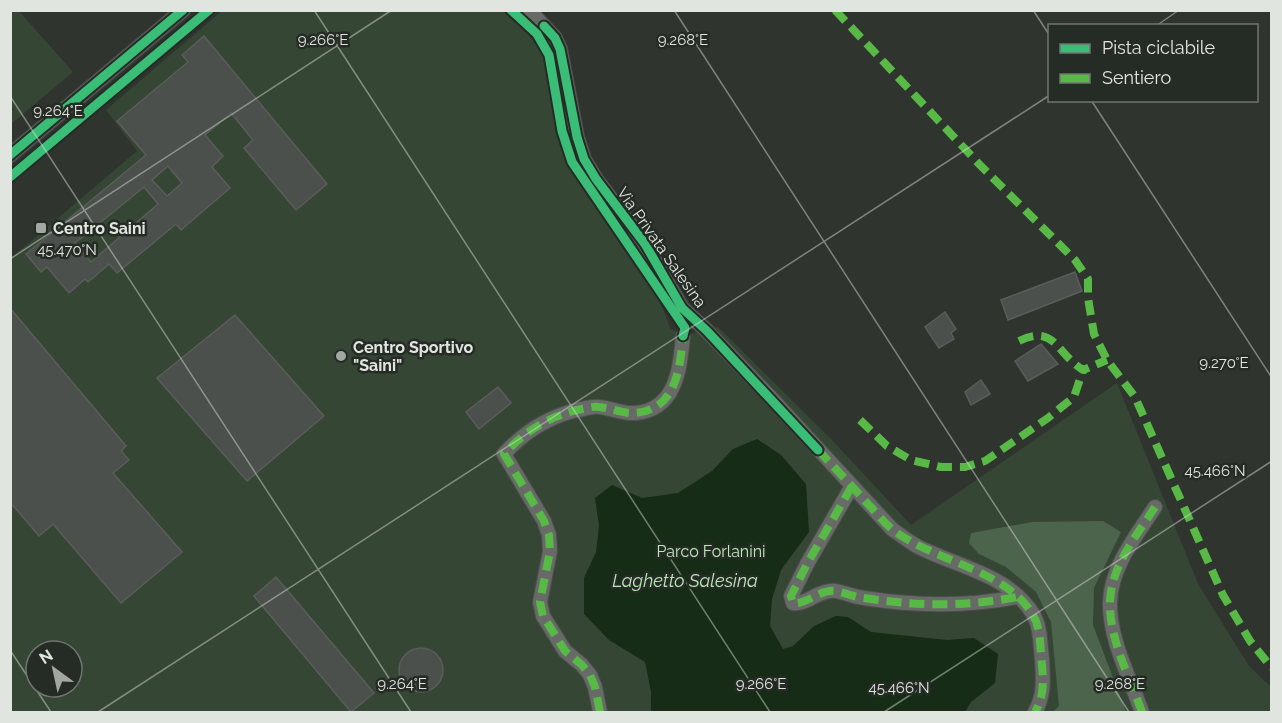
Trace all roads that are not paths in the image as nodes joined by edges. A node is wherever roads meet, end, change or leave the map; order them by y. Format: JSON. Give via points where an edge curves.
{"nodes":[{"id":1,"x":183,"y":10,"type":"edge"},
{"id":2,"x":528,"y":10,"type":"edge"},
{"id":3,"x":10,"y":155,"type":"edge"},
{"id":4,"x":687,"y":328,"type":"junction"},
{"id":5,"x":852,"y":486,"type":"junction"},
{"id":6,"x":1155,"y":507,"type":"dead end"},
{"id":7,"x":1017,"y":597,"type":"junction"},
{"id":8,"x":600,"y":712,"type":"edge"},
{"id":9,"x":1035,"y":712,"type":"edge"},
{"id":10,"x":1142,"y":712,"type":"edge"}],
"edges":[{"from":1,"to":3,"type":"street"},
{"from":2,"to":4,"type":"street","name":"Via Privata Salesina","via":[[555,38],[560,50],[584,159],[645,244],[682,308]]},
{"from":4,"to":5,"type":"street","name":"Via Privata Salesina","via":[[707,331]]},
{"from":4,"to":8,"type":"street","via":[[677,375],[662,403],[636,413],[599,406],[560,414],[544,421],[504,454],[549,535],[540,602],[543,616],[565,651],[590,675]]},
{"from":5,"to":7,"type":"street","name":"Via Privata Salesina","via":[[892,529],[915,545],[982,574]]},
{"from":5,"to":7,"type":"street","via":[[807,564],[791,596],[793,603],[799,604],[824,591],[910,604],[973,604]]},
{"from":6,"to":10,"type":"street","via":[[1128,547],[1115,577],[1110,602],[1115,636]]},
{"from":7,"to":9,"type":"street","name":"Via Privata Salesina","via":[[1033,613],[1039,630],[1044,684]]}]}
